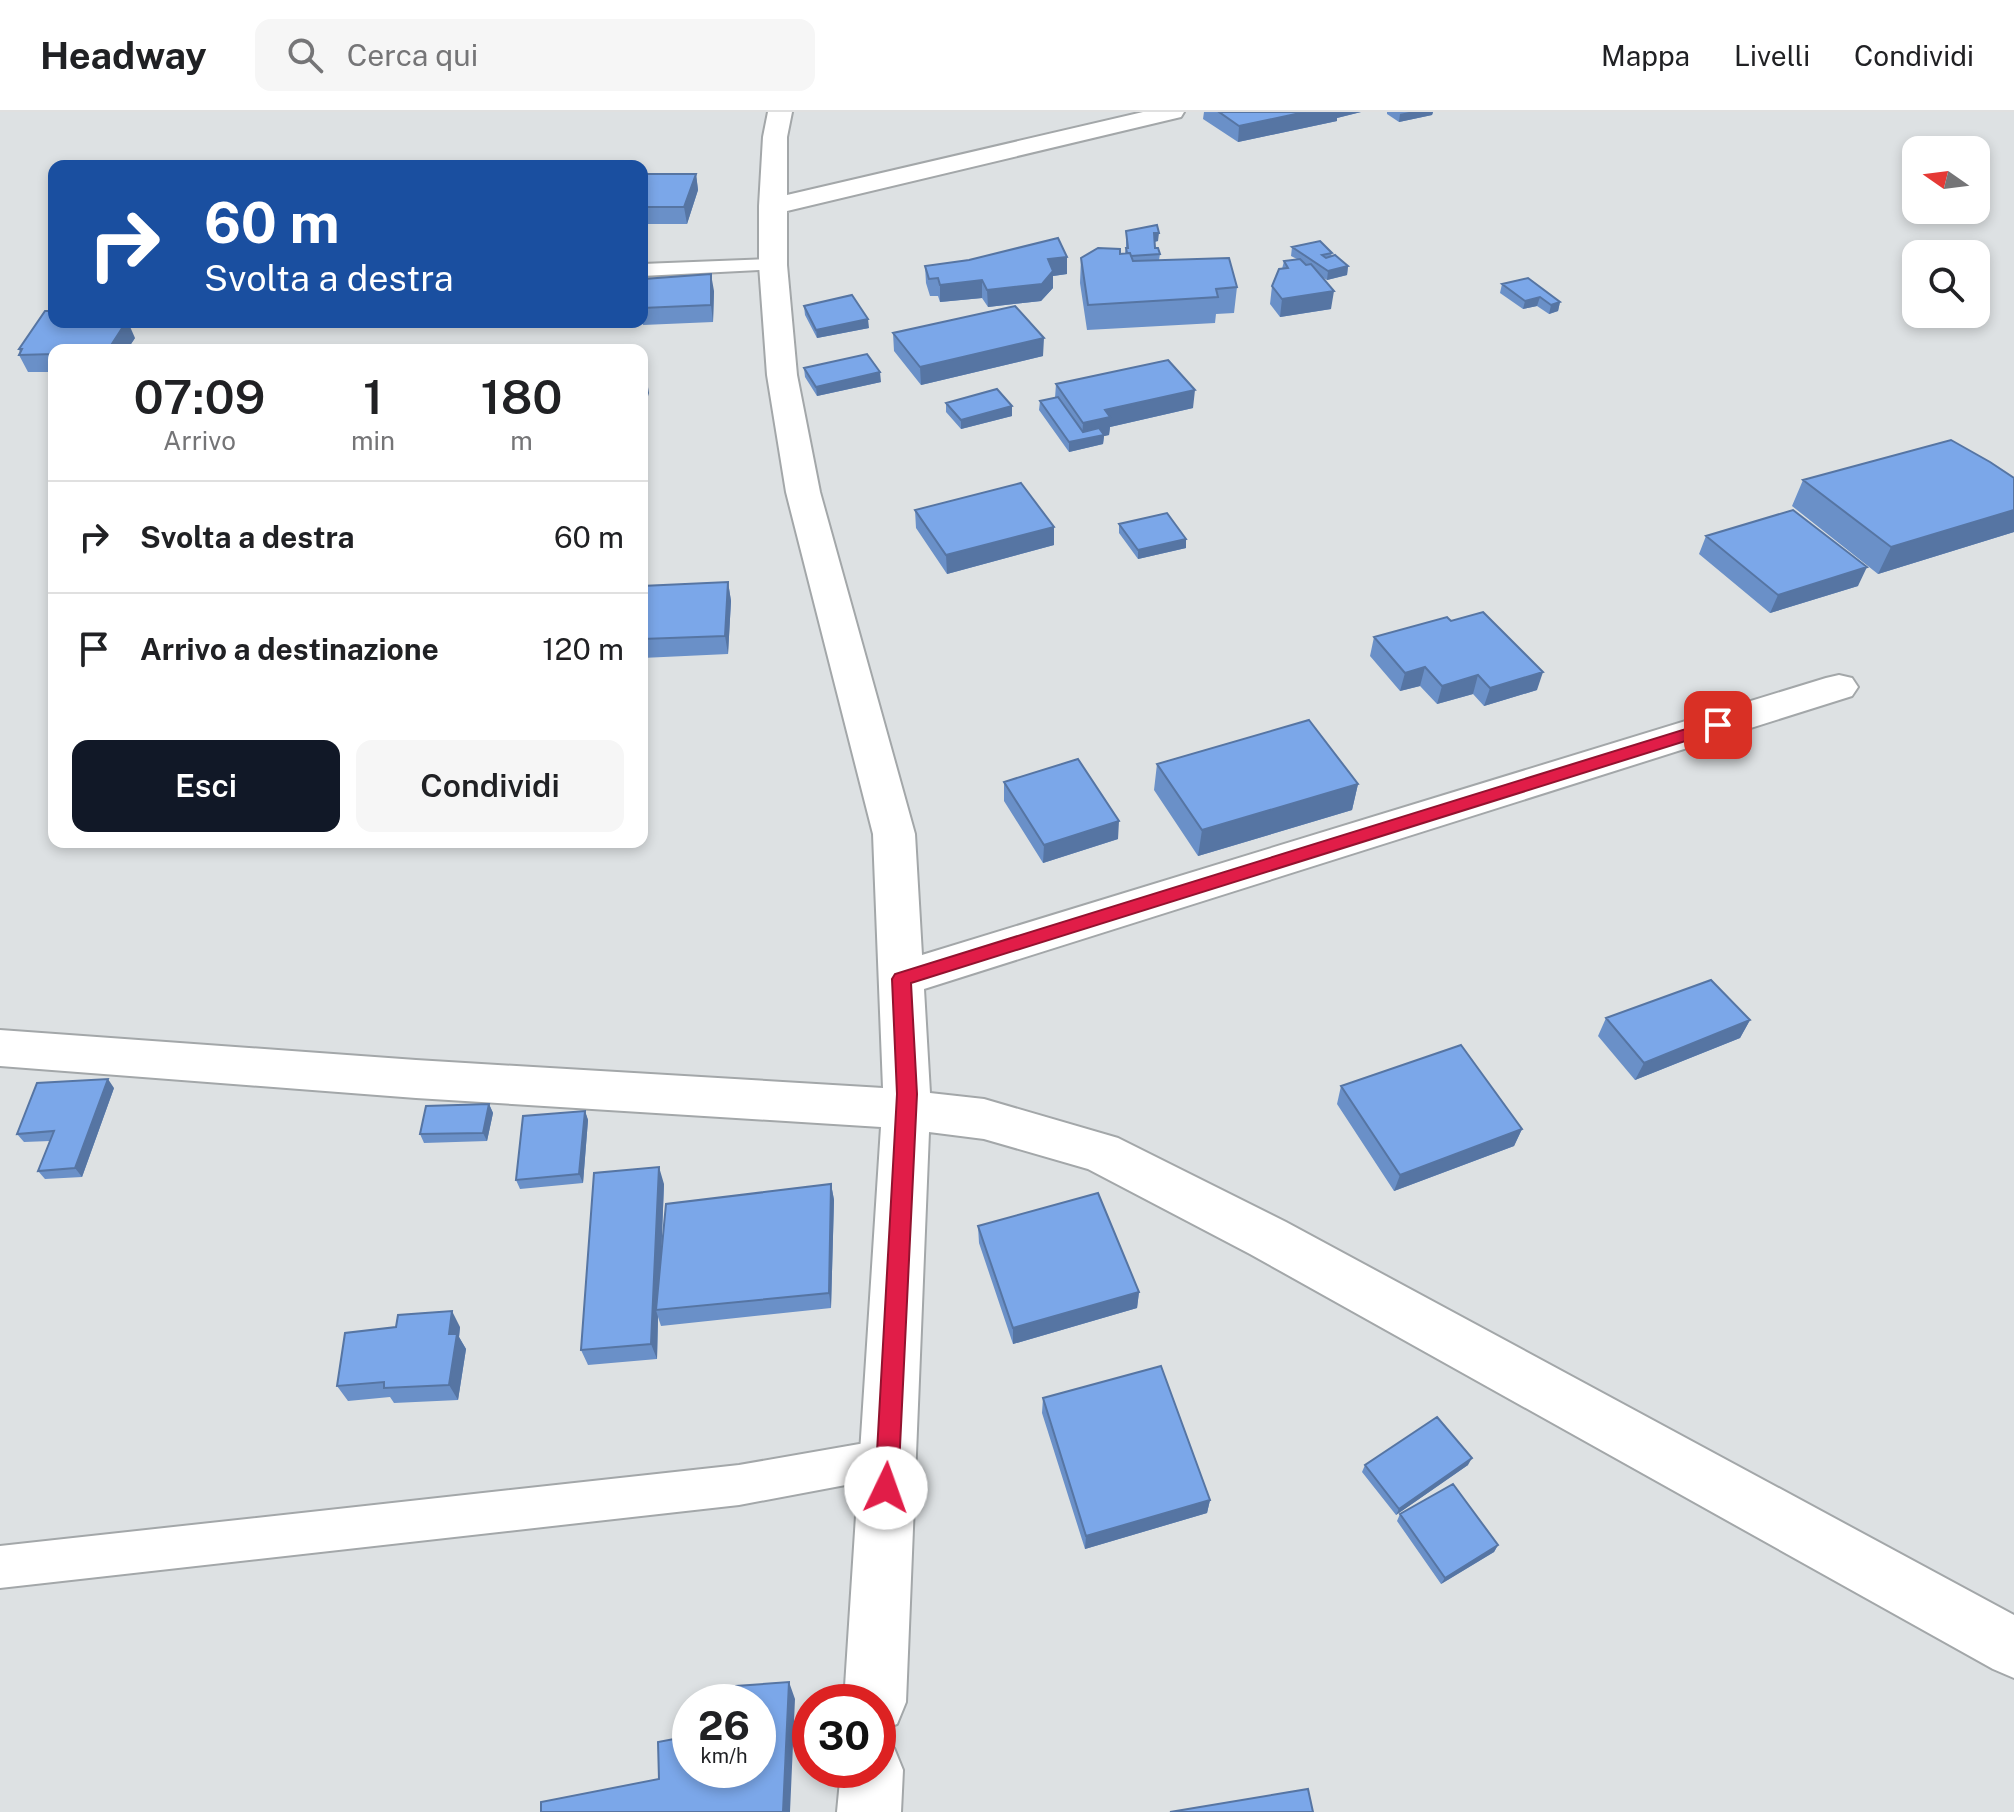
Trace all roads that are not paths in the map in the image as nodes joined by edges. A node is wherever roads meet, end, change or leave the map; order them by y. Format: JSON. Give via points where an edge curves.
{"nodes":[{"id":1,"x":780,"y":112,"type":"edge"},
{"id":2,"x":1172,"y":112,"type":"edge"},
{"id":3,"x":772,"y":206,"type":"junction"},
{"id":4,"x":773,"y":265,"type":"junction"},
{"id":5,"x":648,"y":270,"type":"edge"},
{"id":6,"x":1839,"y":687,"type":"dead end"},
{"id":7,"x":901,"y":979,"type":"junction"},
{"id":8,"x":0,"y":1048,"type":"edge"},
{"id":9,"x":906,"y":1109,"type":"junction"},
{"id":10,"x":888,"y":1458,"type":"junction"},
{"id":11,"x":0,"y":1567,"type":"edge"},
{"id":12,"x":2014,"y":1648,"type":"edge"},
{"id":13,"x":876,"y":1684,"type":"edge"},
{"id":14,"x":871,"y":1788,"type":"edge"},
{"id":15,"x":869,"y":1812,"type":"edge"}],
"edges":[{"from":1,"to":3,"type":"street"},
{"from":2,"to":3,"type":"street"},
{"from":3,"to":4,"type":"street"},
{"from":4,"to":5,"type":"lane"},
{"from":4,"to":7,"type":"street","via":[[782,375],[803,492],[894,834]]},
{"from":6,"to":7,"type":"street"},
{"from":7,"to":9,"type":"street"},
{"from":8,"to":9,"type":"street"},
{"from":9,"to":10,"type":"street"},
{"from":9,"to":12,"type":"street","via":[[984,1119],[1101,1152],[1282,1245]]},
{"from":10,"to":11,"type":"lane","via":[[739,1485]]},
{"from":10,"to":13,"type":"street"},
{"from":14,"to":15,"type":"street"}]}
